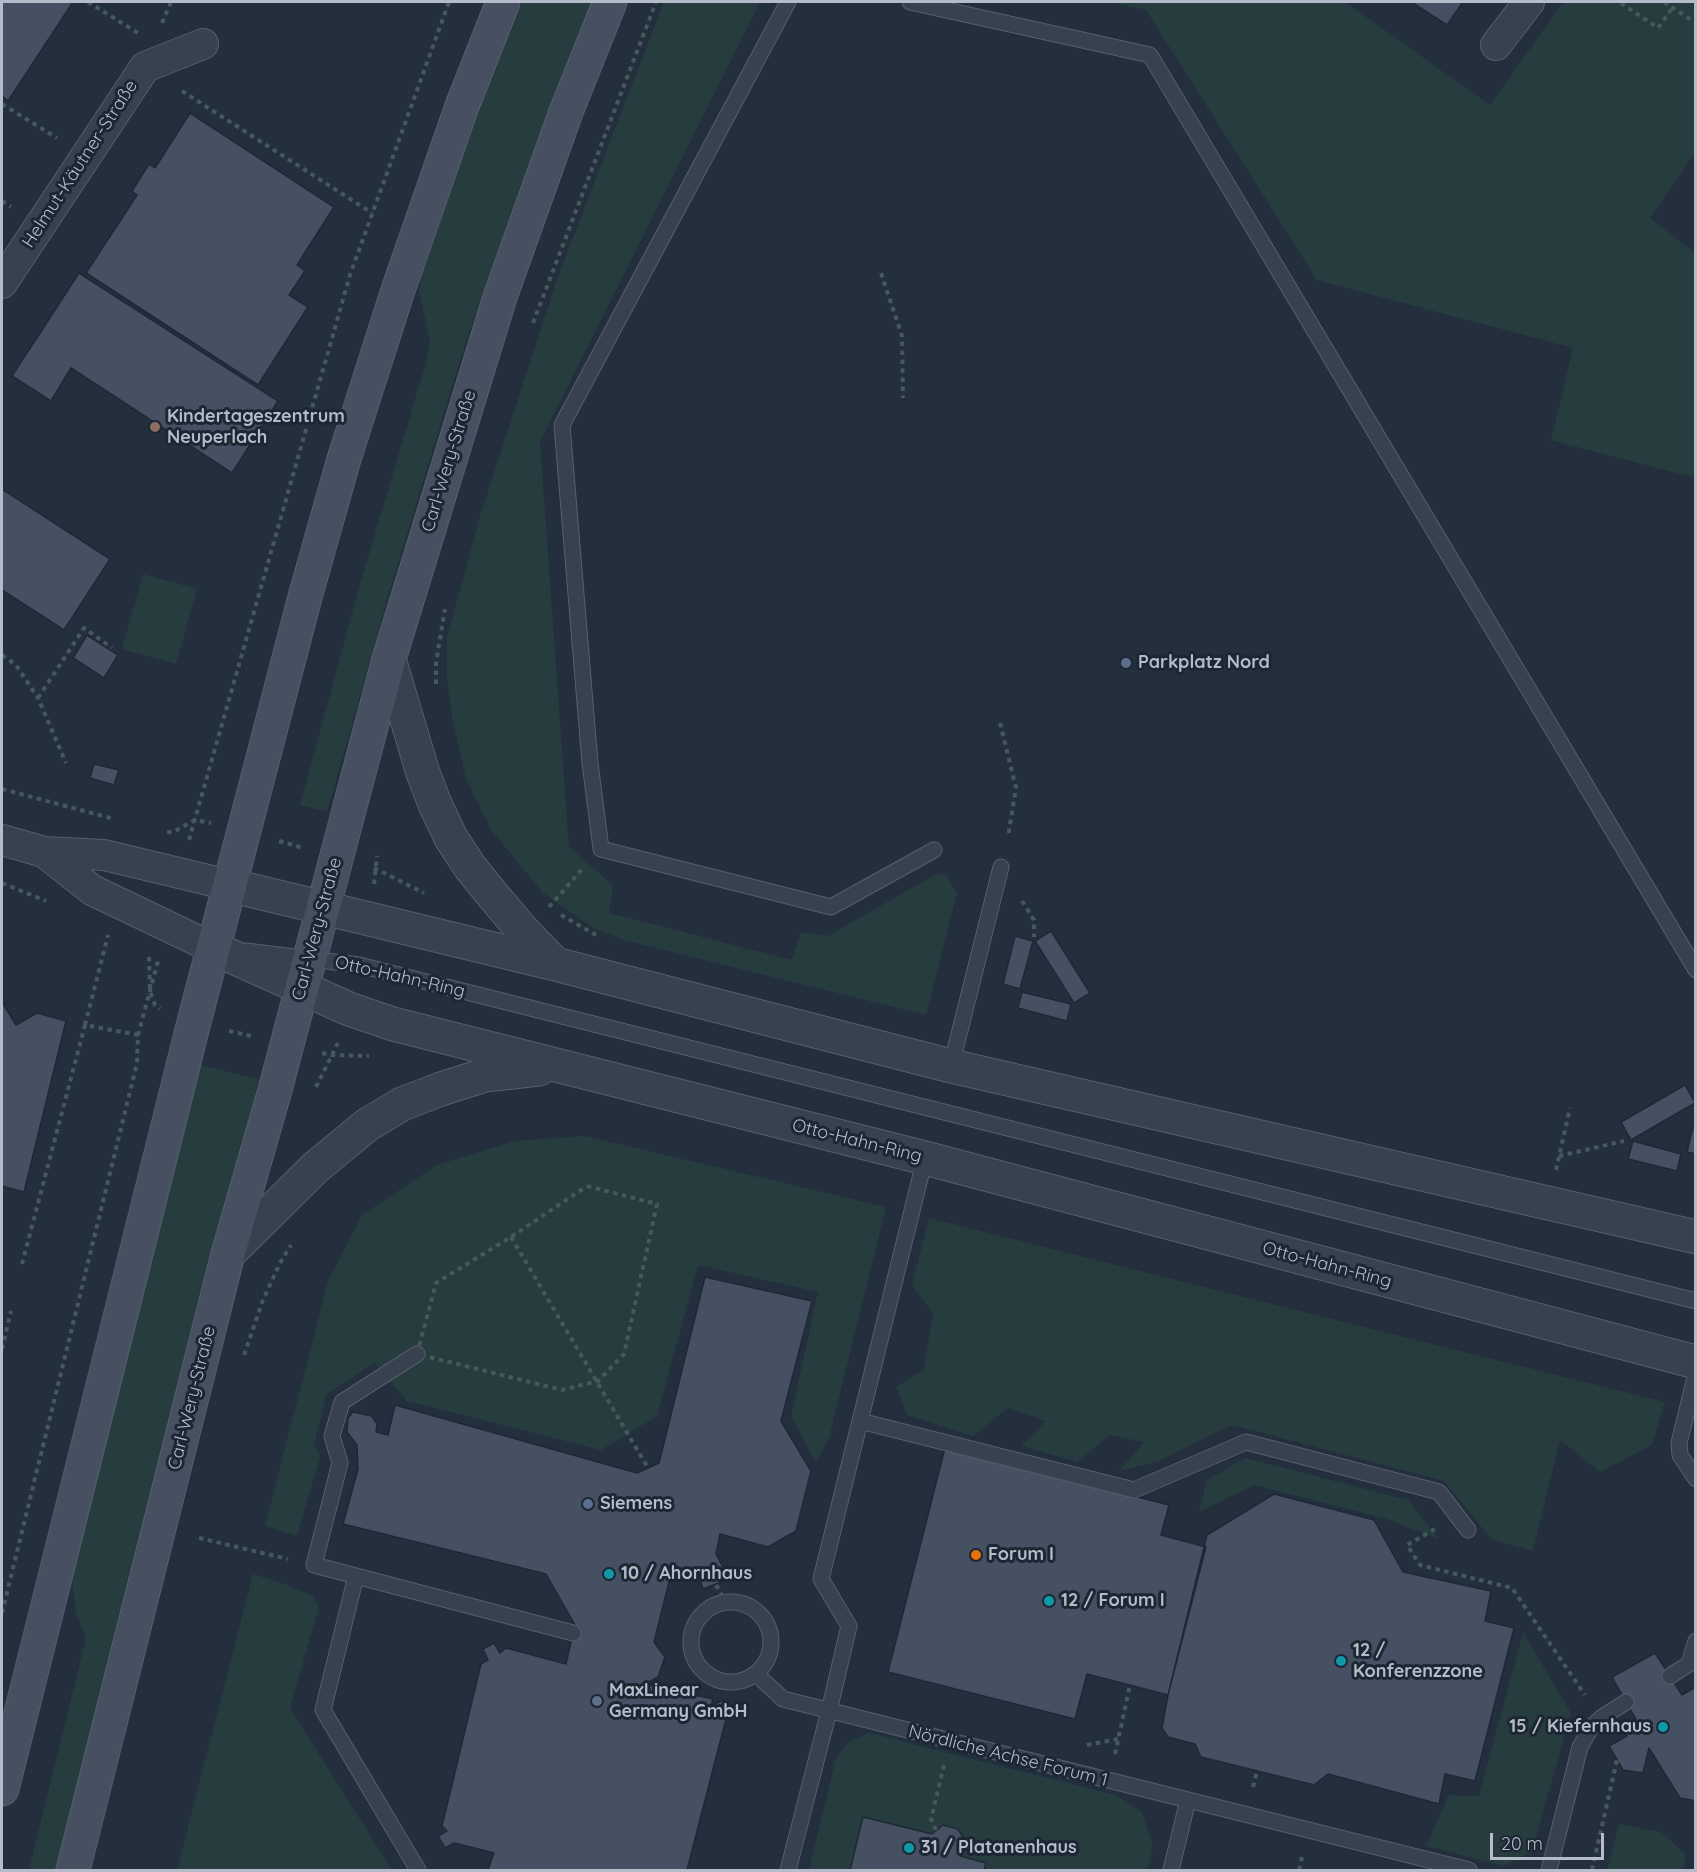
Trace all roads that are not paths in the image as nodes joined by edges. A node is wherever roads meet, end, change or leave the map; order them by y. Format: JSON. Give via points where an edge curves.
{"nodes":[{"id":1,"x":502,"y":2,"type":"edge"},
{"id":2,"x":610,"y":2,"type":"edge"},
{"id":3,"x":788,"y":2,"type":"edge"},
{"id":4,"x":910,"y":2,"type":"edge"},
{"id":5,"x":1529,"y":2,"type":"edge"},
{"id":6,"x":202,"y":44,"type":"dead end"},
{"id":7,"x":1496,"y":45,"type":"dead end"},
{"id":8,"x":2,"y":283,"type":"edge"},
{"id":9,"x":389,"y":659,"type":"junction"},
{"id":10,"x":2,"y":840,"type":"edge"},
{"id":11,"x":934,"y":850,"type":"dead end"},
{"id":12,"x":44,"y":852,"type":"junction"},
{"id":13,"x":1000,"y":867,"type":"dead end"},
{"id":14,"x":229,"y":885,"type":"junction"},
{"id":15,"x":323,"y":908,"type":"junction"},
{"id":16,"x":213,"y":948,"type":"junction"},
{"id":17,"x":555,"y":964,"type":"junction"},
{"id":18,"x":1695,"y":970,"type":"edge"},
{"id":19,"x":305,"y":973,"type":"junction"},
{"id":20,"x":951,"y":1066,"type":"junction"},
{"id":21,"x":564,"y":1067,"type":"junction"},
{"id":22,"x":925,"y":1158,"type":"junction"},
{"id":23,"x":1695,"y":1237,"type":"edge"},
{"id":24,"x":228,"y":1254,"type":"junction"},
{"id":25,"x":1695,"y":1301,"type":"edge"},
{"id":26,"x":417,"y":1354,"type":"road end"},
{"id":27,"x":1695,"y":1362,"type":"edge"},
{"id":28,"x":1695,"y":1373,"type":"edge"},
{"id":29,"x":860,"y":1421,"type":"junction"},
{"id":30,"x":1695,"y":1479,"type":"edge"},
{"id":31,"x":1468,"y":1530,"type":"dead end"},
{"id":32,"x":356,"y":1576,"type":"junction"},
{"id":33,"x":573,"y":1633,"type":"dead end"},
{"id":34,"x":1695,"y":1641,"type":"edge"},
{"id":35,"x":756,"y":1674,"type":"junction"},
{"id":36,"x":1670,"y":1676,"type":"dead end"},
{"id":37,"x":1626,"y":1702,"type":"dead end"},
{"id":38,"x":829,"y":1711,"type":"junction"},
{"id":39,"x":2,"y":1789,"type":"edge"},
{"id":40,"x":1188,"y":1800,"type":"junction"},
{"id":41,"x":72,"y":1870,"type":"edge"},
{"id":42,"x":418,"y":1870,"type":"edge"},
{"id":43,"x":788,"y":1870,"type":"edge"},
{"id":44,"x":1171,"y":1870,"type":"edge"},
{"id":45,"x":1469,"y":1870,"type":"edge"},
{"id":46,"x":1549,"y":1870,"type":"edge"}],
"edges":[{"from":1,"to":14,"type":"main road","via":[[458,117],[344,459]]},
{"from":2,"to":9,"type":"main road","name":"Carl-Wery-Straße","via":[[500,297]]},
{"from":3,"to":11,"type":"lane","via":[[562,425],[601,849],[831,907]]},
{"from":4,"to":18,"type":"lane","via":[[1150,54]]},
{"from":5,"to":7,"type":"street"},
{"from":6,"to":8,"type":"street","name":"Helmut-Käutner-Straße","via":[[149,55]]},
{"from":9,"to":15,"type":"main road","name":"Carl-Wery-Straße"},
{"from":9,"to":17,"type":"street","via":[[423,773],[451,838],[491,893]]},
{"from":10,"to":12,"type":"street"},
{"from":12,"to":14,"type":"street","via":[[104,855]]},
{"from":12,"to":16,"type":"street","via":[[92,890]]},
{"from":13,"to":20,"type":"lane"},
{"from":14,"to":15,"type":"street"},
{"from":14,"to":16,"type":"main road"},
{"from":15,"to":17,"type":"street"},
{"from":15,"to":19,"type":"main road","name":"Carl-Wery-Straße"},
{"from":16,"to":19,"type":"street","name":"Otto-Hahn-Ring"},
{"from":16,"to":39,"type":"main road"},
{"from":17,"to":20,"type":"street"},
{"from":19,"to":21,"type":"street","name":"Otto-Hahn-Ring","via":[[349,1009],[393,1024]]},
{"from":19,"to":24,"type":"main road","name":"Carl-Wery-Straße"},
{"from":19,"to":25,"type":"lane","name":"Otto-Hahn-Ring","via":[[371,968]]},
{"from":20,"to":23,"type":"street"},
{"from":21,"to":22,"type":"street","name":"Otto-Hahn-Ring"},
{"from":21,"to":24,"type":"street","via":[[485,1075],[402,1104],[367,1125],[316,1167]]},
{"from":22,"to":27,"type":"street","name":"Otto-Hahn-Ring"},
{"from":22,"to":29,"type":"lane"},
{"from":24,"to":41,"type":"main road","name":"Carl-Wery-Straße"},
{"from":26,"to":32,"type":"lane","via":[[342,1402],[332,1436],[340,1463],[314,1566]]},
{"from":28,"to":30,"type":"lane","via":[[1679,1443],[1680,1455]]},
{"from":29,"to":31,"type":"lane","via":[[1134,1490],[1246,1442],[1439,1492]]},
{"from":29,"to":38,"type":"lane","via":[[821,1579],[849,1626]]},
{"from":32,"to":33,"type":"lane"},
{"from":32,"to":42,"type":"lane","via":[[323,1710]]},
{"from":34,"to":36,"type":"lane","via":[[1689,1664]]},
{"from":35,"to":35,"type":"lane","via":[[770,1652],[771,1640],[762,1616],[752,1607],[726,1602],[702,1613],[691,1637],[697,1663],[717,1680],[744,1680]]},
{"from":35,"to":38,"type":"lane","name":"Nördliche Achse Forum 1","via":[[783,1700]]},
{"from":37,"to":46,"type":"lane","via":[[1597,1722],[1580,1747]]},
{"from":38,"to":40,"type":"lane","name":"Nördliche Achse Forum 1"},
{"from":38,"to":43,"type":"lane"},
{"from":40,"to":44,"type":"lane"},
{"from":40,"to":45,"type":"lane","name":"Nördliche Achse Forum 1"}]}
